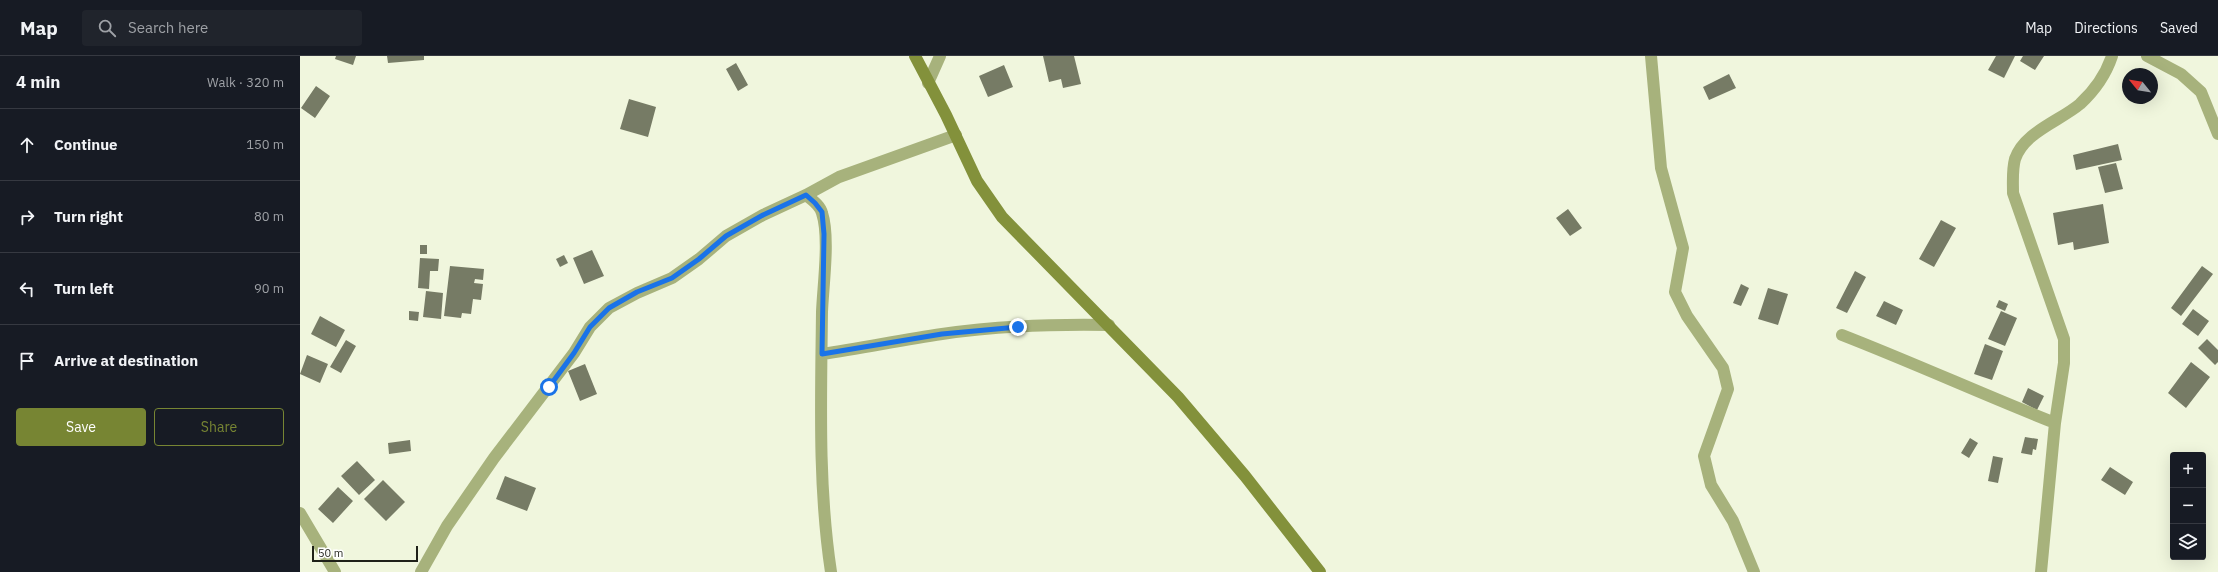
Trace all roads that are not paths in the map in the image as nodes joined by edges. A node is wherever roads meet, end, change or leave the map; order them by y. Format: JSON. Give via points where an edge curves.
{"nodes":[{"id":1,"x":915,"y":56,"type":"edge"},
{"id":2,"x":940,"y":56,"type":"edge"},
{"id":3,"x":1652,"y":56,"type":"edge"},
{"id":4,"x":2112,"y":56,"type":"edge"},
{"id":5,"x":2148,"y":56,"type":"edge"},
{"id":6,"x":928,"y":83,"type":"junction"},
{"id":7,"x":2218,"y":134,"type":"edge"},
{"id":8,"x":956,"y":135,"type":"junction"},
{"id":9,"x":806,"y":195,"type":"junction"},
{"id":10,"x":1110,"y":325,"type":"junction"},
{"id":11,"x":1842,"y":335,"type":"dead end"},
{"id":12,"x":822,"y":354,"type":"junction"},
{"id":13,"x":2055,"y":423,"type":"junction"},
{"id":14,"x":300,"y":513,"type":"edge"},
{"id":15,"x":335,"y":572,"type":"edge"},
{"id":16,"x":421,"y":572,"type":"edge"},
{"id":17,"x":831,"y":572,"type":"edge"},
{"id":18,"x":1320,"y":572,"type":"edge"},
{"id":19,"x":1754,"y":572,"type":"edge"},
{"id":20,"x":2041,"y":572,"type":"edge"}],
"edges":[{"from":1,"to":6,"type":"main road"},
{"from":2,"to":6,"type":"street"},
{"from":3,"to":19,"type":"street","via":[[1661,168],[1683,248],[1675,292],[1687,316],[1723,368],[1728,388],[1704,456],[1711,485],[1733,521]]},
{"from":4,"to":13,"type":"street","via":[[2108,68],[2095,88],[2079,104],[2022,146],[2015,158],[2012,176],[2013,193],[2064,340],[2064,363]]},
{"from":5,"to":7,"type":"street","via":[[2182,74],[2201,92]]},
{"from":6,"to":8,"type":"main road"},
{"from":8,"to":9,"type":"street","via":[[839,177]]},
{"from":8,"to":10,"type":"main road","via":[[977,181],[1002,217]]},
{"from":9,"to":12,"type":"street","via":[[822,212],[826,246]]},
{"from":9,"to":16,"type":"street","via":[[726,236],[672,278],[637,292],[609,308],[590,327],[574,353],[494,458],[447,526]]},
{"from":10,"to":12,"type":"street","via":[[1066,324],[942,334]]},
{"from":10,"to":18,"type":"main road","via":[[1184,403]]},
{"from":11,"to":13,"type":"street"},
{"from":12,"to":17,"type":"street","via":[[822,481]]},
{"from":13,"to":20,"type":"street"},
{"from":14,"to":15,"type":"street"}]}
